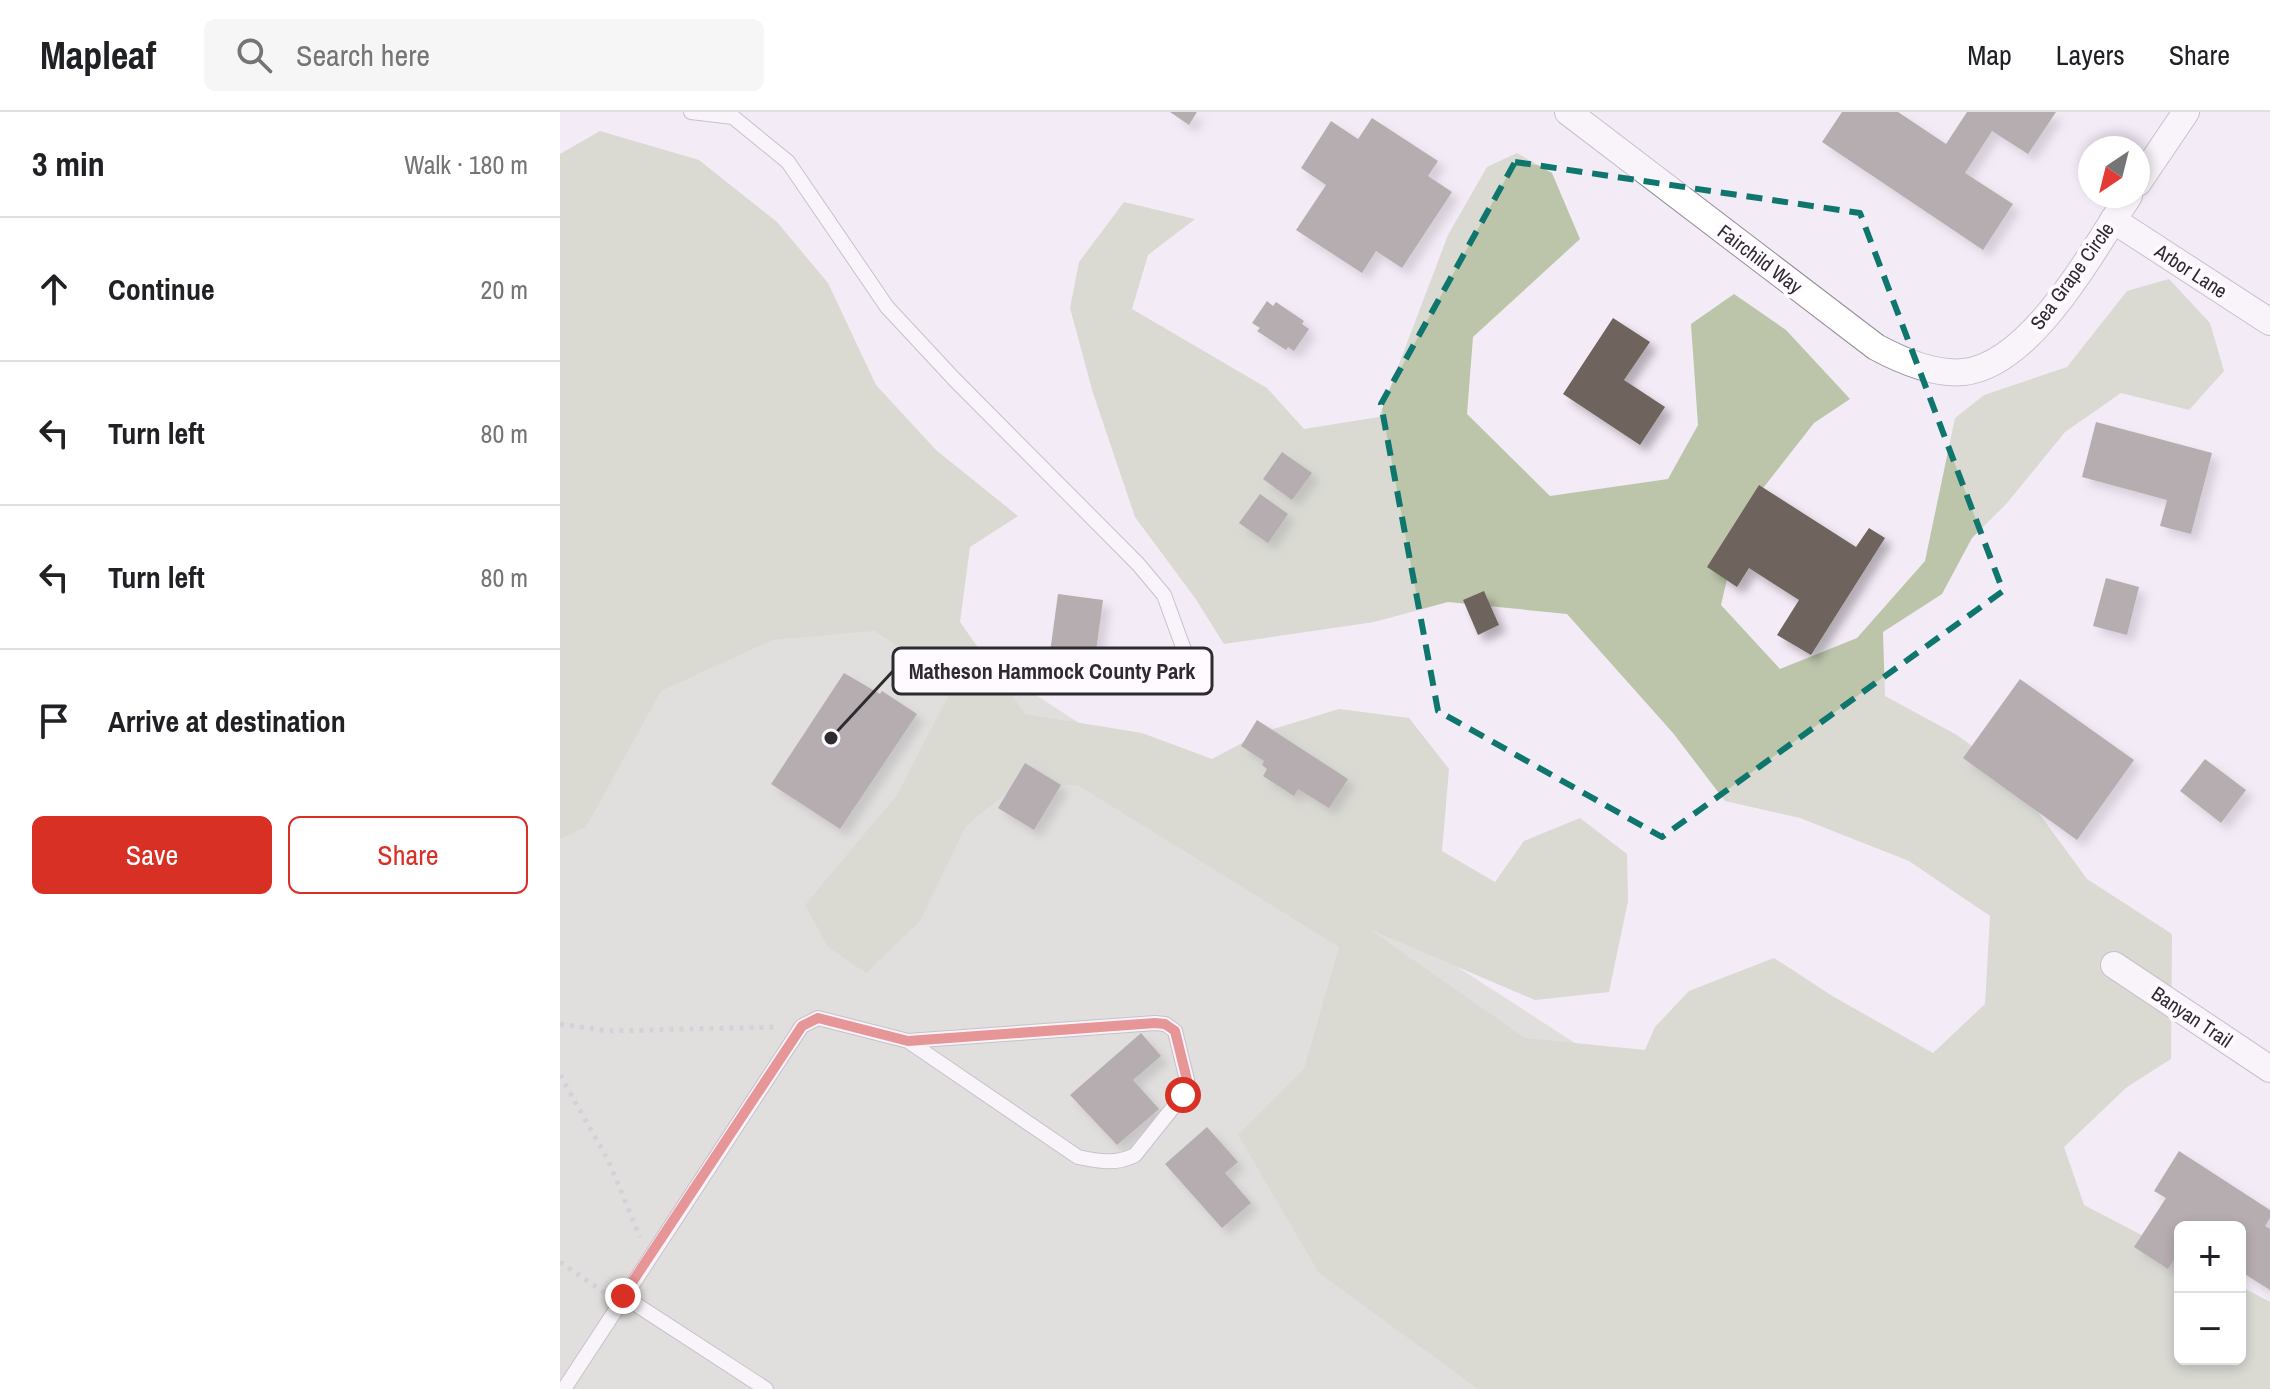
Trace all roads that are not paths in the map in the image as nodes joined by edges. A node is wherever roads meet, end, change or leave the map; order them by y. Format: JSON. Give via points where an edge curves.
{"nodes":[{"id":1,"x":691,"y":112,"type":"edge"},
{"id":2,"x":1568,"y":112,"type":"edge"},
{"id":3,"x":2186,"y":112,"type":"edge"},
{"id":4,"x":2150,"y":165,"type":"edge"},
{"id":5,"x":2121,"y":208,"type":"edge"},
{"id":6,"x":2113,"y":220,"type":"junction"},
{"id":7,"x":2270,"y":322,"type":"edge"},
{"id":8,"x":1968,"y":372,"type":"joint"},
{"id":9,"x":1194,"y":677,"type":"dead end"},
{"id":10,"x":2114,"y":965,"type":"dead end"},
{"id":11,"x":908,"y":1041,"type":"junction"},
{"id":12,"x":2270,"y":1069,"type":"edge"},
{"id":13,"x":621,"y":1299,"type":"junction"},
{"id":14,"x":564,"y":1389,"type":"edge"},
{"id":15,"x":766,"y":1389,"type":"edge"}],
"edges":[{"from":1,"to":9,"type":"lane","via":[[733,117],[788,162],[887,307],[1164,595]]},
{"from":2,"to":8,"type":"street","name":"Fairchild Way","via":[[1876,347],[1933,369]]},
{"from":3,"to":4,"type":"street"},
{"from":5,"to":6,"type":"street","name":"Sea Grape Circle"},
{"from":6,"to":7,"type":"street","name":"Arbor Lane"},
{"from":6,"to":8,"type":"street","name":"Sea Grape Circle","via":[[2035,329],[2004,357]]},
{"from":10,"to":12,"type":"street","name":"Banyan Trail"},
{"from":11,"to":11,"type":"lane","via":[[1078,1157],[1100,1162],[1135,1155],[1183,1095],[1187,1080],[1175,1031],[1165,1024]]},
{"from":11,"to":13,"type":"lane","via":[[818,1018],[802,1026]]},
{"from":13,"to":14,"type":"lane"},
{"from":13,"to":15,"type":"lane"}]}
